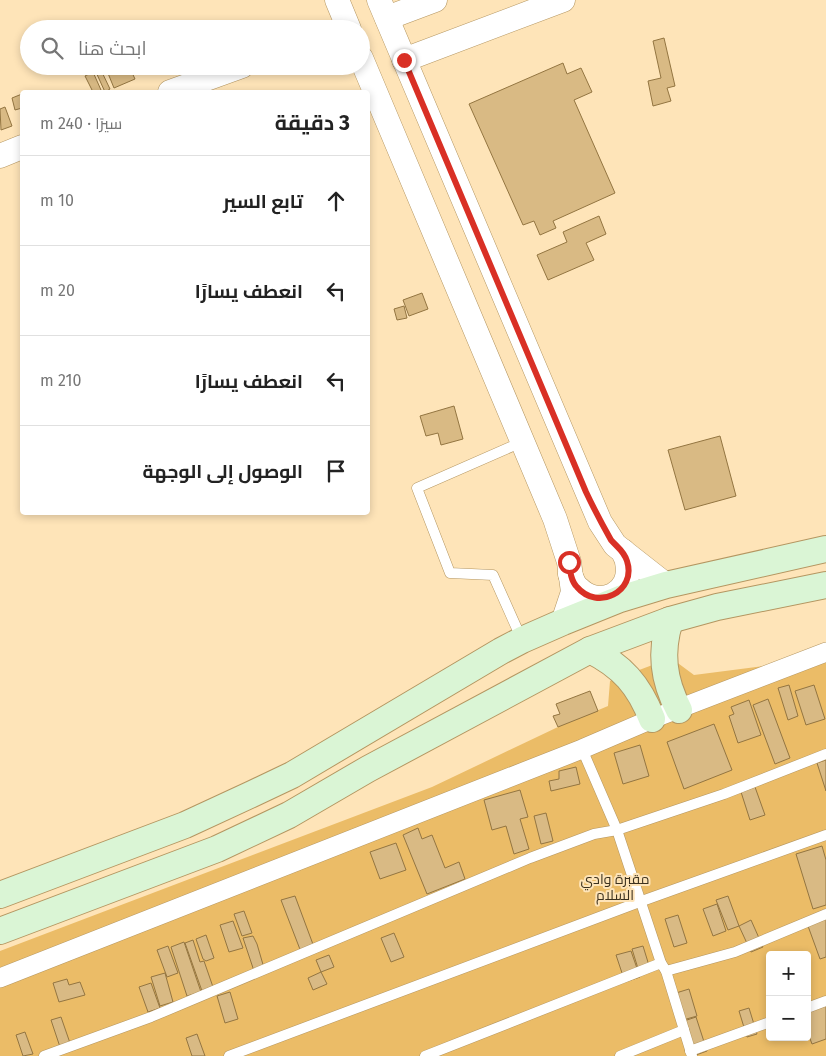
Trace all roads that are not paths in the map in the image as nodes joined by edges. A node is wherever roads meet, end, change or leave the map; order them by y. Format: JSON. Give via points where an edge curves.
{"nodes":[{"id":1,"x":337,"y":0,"type":"edge"},
{"id":2,"x":434,"y":0,"type":"edge"},
{"id":3,"x":563,"y":0,"type":"edge"},
{"id":4,"x":383,"y":9,"type":"edge"},
{"id":5,"x":344,"y":20,"type":"edge"},
{"id":6,"x":404,"y":60,"type":"junction"},
{"id":7,"x":217,"y":75,"type":"edge"},
{"id":8,"x":368,"y":75,"type":"edge"},
{"id":9,"x":176,"y":90,"type":"edge"},
{"id":10,"x":20,"y":148,"type":"edge"},
{"id":11,"x":0,"y":156,"type":"edge"},
{"id":12,"x":522,"y":442,"type":"junction"},
{"id":13,"x":826,"y":549,"type":"edge"},
{"id":14,"x":623,"y":551,"type":"junction"},
{"id":15,"x":570,"y":574,"type":"junction"},
{"id":16,"x":666,"y":584,"type":"junction"},
{"id":17,"x":826,"y":585,"type":"edge"},
{"id":18,"x":670,"y":620,"type":"junction"},
{"id":19,"x":564,"y":622,"type":"junction"},
{"id":20,"x":522,"y":640,"type":"junction"},
{"id":21,"x":590,"y":650,"type":"junction"},
{"id":22,"x":826,"y":652,"type":"edge"},
{"id":23,"x":679,"y":710,"type":"junction"},
{"id":24,"x":652,"y":719,"type":"junction"},
{"id":25,"x":351,"y":739,"type":"junction"},
{"id":26,"x":582,"y":749,"type":"junction"},
{"id":27,"x":826,"y":754,"type":"edge"},
{"id":28,"x":368,"y":769,"type":"junction"},
{"id":29,"x":292,"y":775,"type":"junction"},
{"id":30,"x":309,"y":804,"type":"junction"},
{"id":31,"x":617,"y":830,"type":"junction"},
{"id":32,"x":826,"y":834,"type":"edge"},
{"id":33,"x":0,"y":895,"type":"edge"},
{"id":34,"x":642,"y":901,"type":"junction"},
{"id":35,"x":826,"y":914,"type":"edge"},
{"id":36,"x":0,"y":931,"type":"edge"},
{"id":37,"x":664,"y":967,"type":"junction"},
{"id":38,"x":0,"y":978,"type":"edge"},
{"id":39,"x":826,"y":1001,"type":"edge"},
{"id":40,"x":811,"y":1007,"type":"edge"},
{"id":41,"x":766,"y":1024,"type":"edge"},
{"id":42,"x":684,"y":1030,"type":"junction"},
{"id":43,"x":691,"y":1053,"type":"edge"},
{"id":44,"x":44,"y":1056,"type":"edge"},
{"id":45,"x":229,"y":1056,"type":"edge"},
{"id":46,"x":425,"y":1056,"type":"edge"},
{"id":47,"x":620,"y":1056,"type":"edge"}],
"edges":[{"from":1,"to":5,"type":"street"},
{"from":2,"to":4,"type":"street"},
{"from":3,"to":6,"type":"street"},
{"from":4,"to":6,"type":"street"},
{"from":6,"to":14,"type":"street","via":[[586,492],[600,522]]},
{"from":7,"to":9,"type":"street"},
{"from":8,"to":12,"type":"street"},
{"from":10,"to":11,"type":"street"},
{"from":12,"to":15,"type":"street","via":[[555,519]]},
{"from":12,"to":20,"type":"lane","via":[[417,488],[450,573],[493,574]]},
{"from":13,"to":16,"type":"main road"},
{"from":14,"to":15,"type":"street","via":[[628,563],[627,576],[624,587],[616,594],[606,598],[586,595],[576,587]]},
{"from":14,"to":16,"type":"street"},
{"from":15,"to":19,"type":"street","via":[[573,592]]},
{"from":16,"to":19,"type":"main road"},
{"from":17,"to":18,"type":"main road"},
{"from":18,"to":21,"type":"main road"},
{"from":18,"to":23,"type":"main road","via":[[665,635],[663,666]]},
{"from":19,"to":20,"type":"main road"},
{"from":20,"to":25,"type":"main road"},
{"from":21,"to":24,"type":"main road","via":[[617,666],[629,678]]},
{"from":21,"to":28,"type":"main road"},
{"from":22,"to":23,"type":"street"},
{"from":23,"to":24,"type":"street"},
{"from":24,"to":26,"type":"street"},
{"from":25,"to":28,"type":"main road","via":[[348,756],[353,764]]},
{"from":25,"to":29,"type":"main road"},
{"from":26,"to":31,"type":"lane"},
{"from":26,"to":38,"type":"street"},
{"from":27,"to":31,"type":"lane","via":[[724,794]]},
{"from":28,"to":30,"type":"main road"},
{"from":29,"to":30,"type":"main road","via":[[299,776],[308,784],[311,790]]},
{"from":29,"to":33,"type":"main road","via":[[185,825]]},
{"from":30,"to":36,"type":"main road","via":[[217,849]]},
{"from":31,"to":34,"type":"lane"},
{"from":31,"to":44,"type":"lane","via":[[594,834],[530,858],[151,1017]]},
{"from":32,"to":34,"type":"lane"},
{"from":34,"to":37,"type":"lane"},
{"from":34,"to":45,"type":"lane"},
{"from":35,"to":37,"type":"lane","via":[[735,952]]},
{"from":37,"to":42,"type":"lane"},
{"from":37,"to":46,"type":"lane"},
{"from":39,"to":40,"type":"lane"},
{"from":41,"to":43,"type":"lane"},
{"from":42,"to":43,"type":"lane"},
{"from":42,"to":47,"type":"lane"}]}
